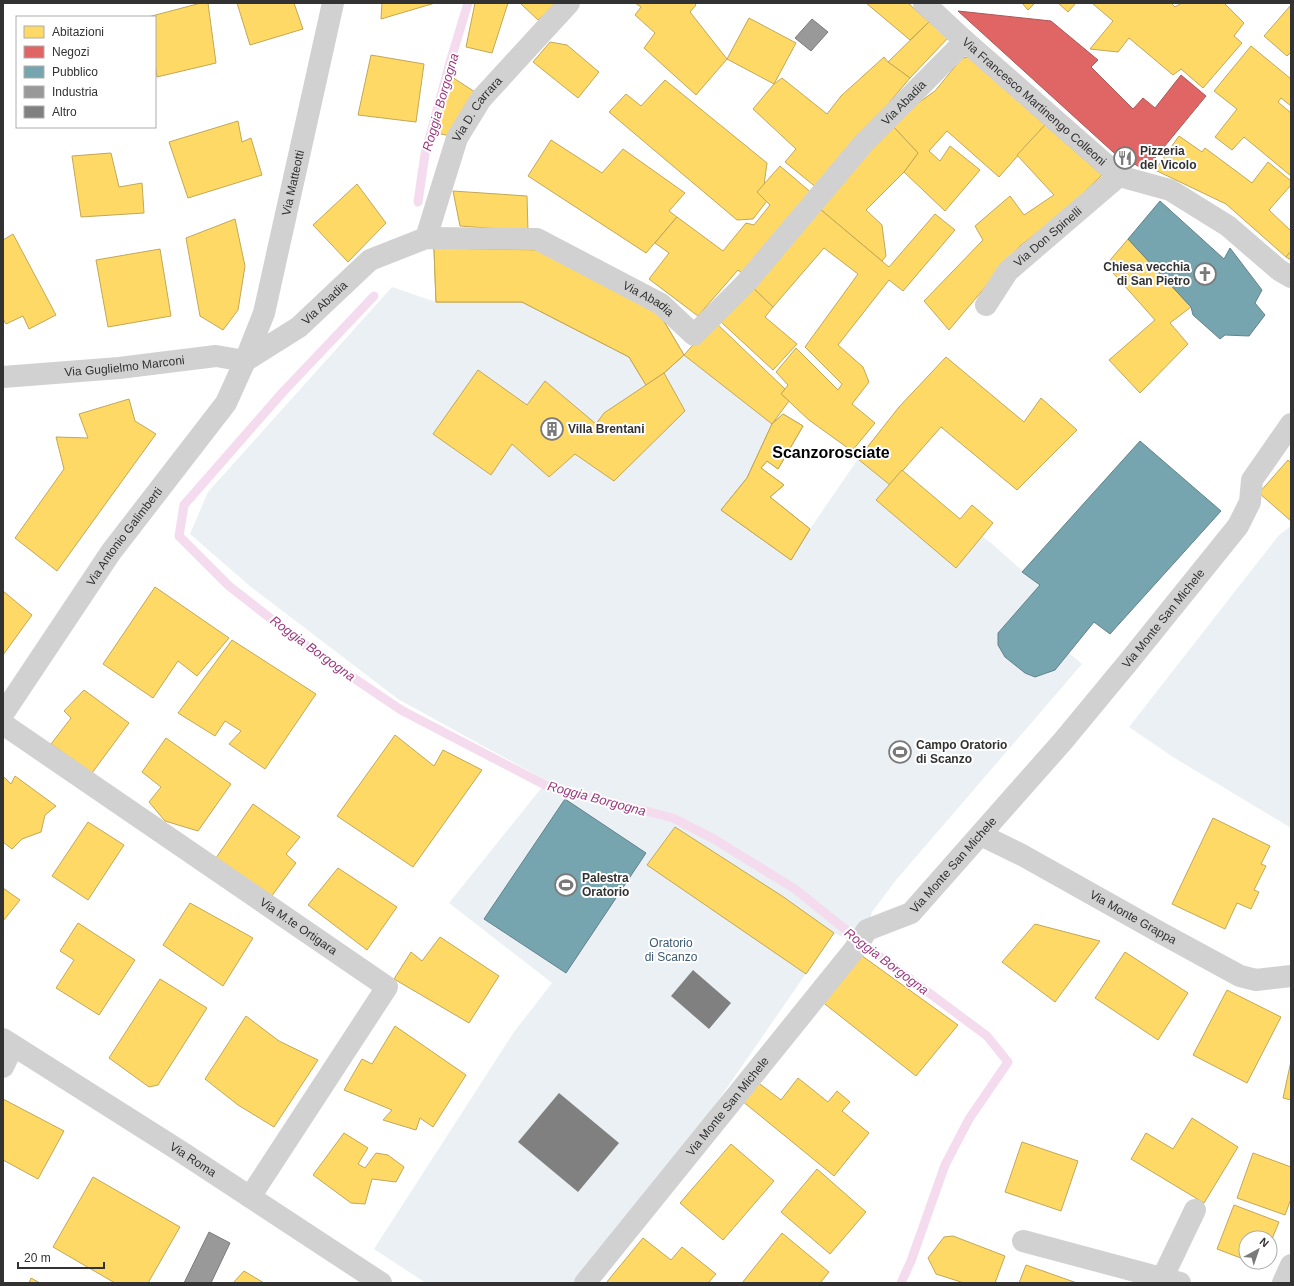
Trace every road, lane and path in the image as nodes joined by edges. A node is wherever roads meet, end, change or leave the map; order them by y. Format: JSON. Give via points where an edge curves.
{"nodes":[{"id":1,"x":333,"y":3,"type":"edge"},
{"id":2,"x":569,"y":3,"type":"edge"},
{"id":3,"x":924,"y":3,"type":"edge"},
{"id":4,"x":965,"y":41,"type":"junction"},
{"id":5,"x":1120,"y":176,"type":"junction"},
{"id":6,"x":426,"y":238,"type":"junction"},
{"id":7,"x":1291,"y":277,"type":"edge"},
{"id":8,"x":986,"y":305,"type":"dead end"},
{"id":9,"x":245,"y":361,"type":"junction"},
{"id":10,"x":3,"y":378,"type":"edge"},
{"id":11,"x":1291,"y":424,"type":"edge"},
{"id":12,"x":3,"y":714,"type":"edge"},
{"id":13,"x":3,"y":724,"type":"edge"},
{"id":14,"x":981,"y":835,"type":"junction"},
{"id":15,"x":1291,"y":976,"type":"edge"},
{"id":16,"x":8,"y":1043,"type":"edge"},
{"id":17,"x":3,"y":1067,"type":"edge"},
{"id":18,"x":250,"y":1197,"type":"junction"},
{"id":19,"x":1195,"y":1210,"type":"dead end"},
{"id":20,"x":1023,"y":1241,"type":"dead end"},
{"id":21,"x":1291,"y":1265,"type":"edge"},
{"id":22,"x":369,"y":1279,"type":"edge"},
{"id":23,"x":1167,"y":1281,"type":"edge"},
{"id":24,"x":585,"y":1283,"type":"edge"},
{"id":25,"x":1283,"y":1283,"type":"edge"}],
"edges":[{"from":1,"to":9,"type":"street","name":"Via Matteotti","via":[[264,313]]},
{"from":2,"to":6,"type":"street","name":"Via D. Carrara","via":[[481,99],[457,138]]},
{"from":3,"to":4,"type":"street","name":"Via Francesco Martinengo Colleoni"},
{"from":4,"to":5,"type":"street","name":"Via Francesco Martinengo Colleoni"},
{"from":4,"to":6,"type":"street","name":"Via Abadia","via":[[864,143],[745,284],[694,334],[662,304],[537,239]]},
{"from":5,"to":7,"type":"street","name":"Via Francesco Martinengo Colleoni","via":[[1170,190],[1228,226],[1279,270]]},
{"from":5,"to":8,"type":"street","name":"Via Don Spinelli","via":[[1008,271]]},
{"from":6,"to":9,"type":"street","name":"Via Abadia","via":[[370,260],[299,327]]},
{"from":9,"to":10,"type":"street","name":"Via Guglielmo Marconi","via":[[216,356]]},
{"from":9,"to":12,"type":"street","name":"Via Antonio Galimberti","via":[[226,403],[111,552]]},
{"from":11,"to":14,"type":"street","name":"Via Monte San Michele","via":[[1252,480],[1250,502],[1238,526],[1126,666]]},
{"from":13,"to":18,"type":"street","name":"Via M.te Ortigara","via":[[387,987]]},
{"from":14,"to":15,"type":"street","name":"Via Monte Grappa","via":[[1022,855],[1240,976],[1256,980]]},
{"from":14,"to":24,"type":"street","name":"Via Monte San Michele","via":[[911,913],[863,937]]},
{"from":16,"to":17,"type":"street"},
{"from":16,"to":18,"type":"street","name":"Via Roma"},
{"from":18,"to":22,"type":"street","name":"Via Roma"},
{"from":19,"to":23,"type":"street"},
{"from":20,"to":23,"type":"street"},
{"from":21,"to":25,"type":"street"}]}
